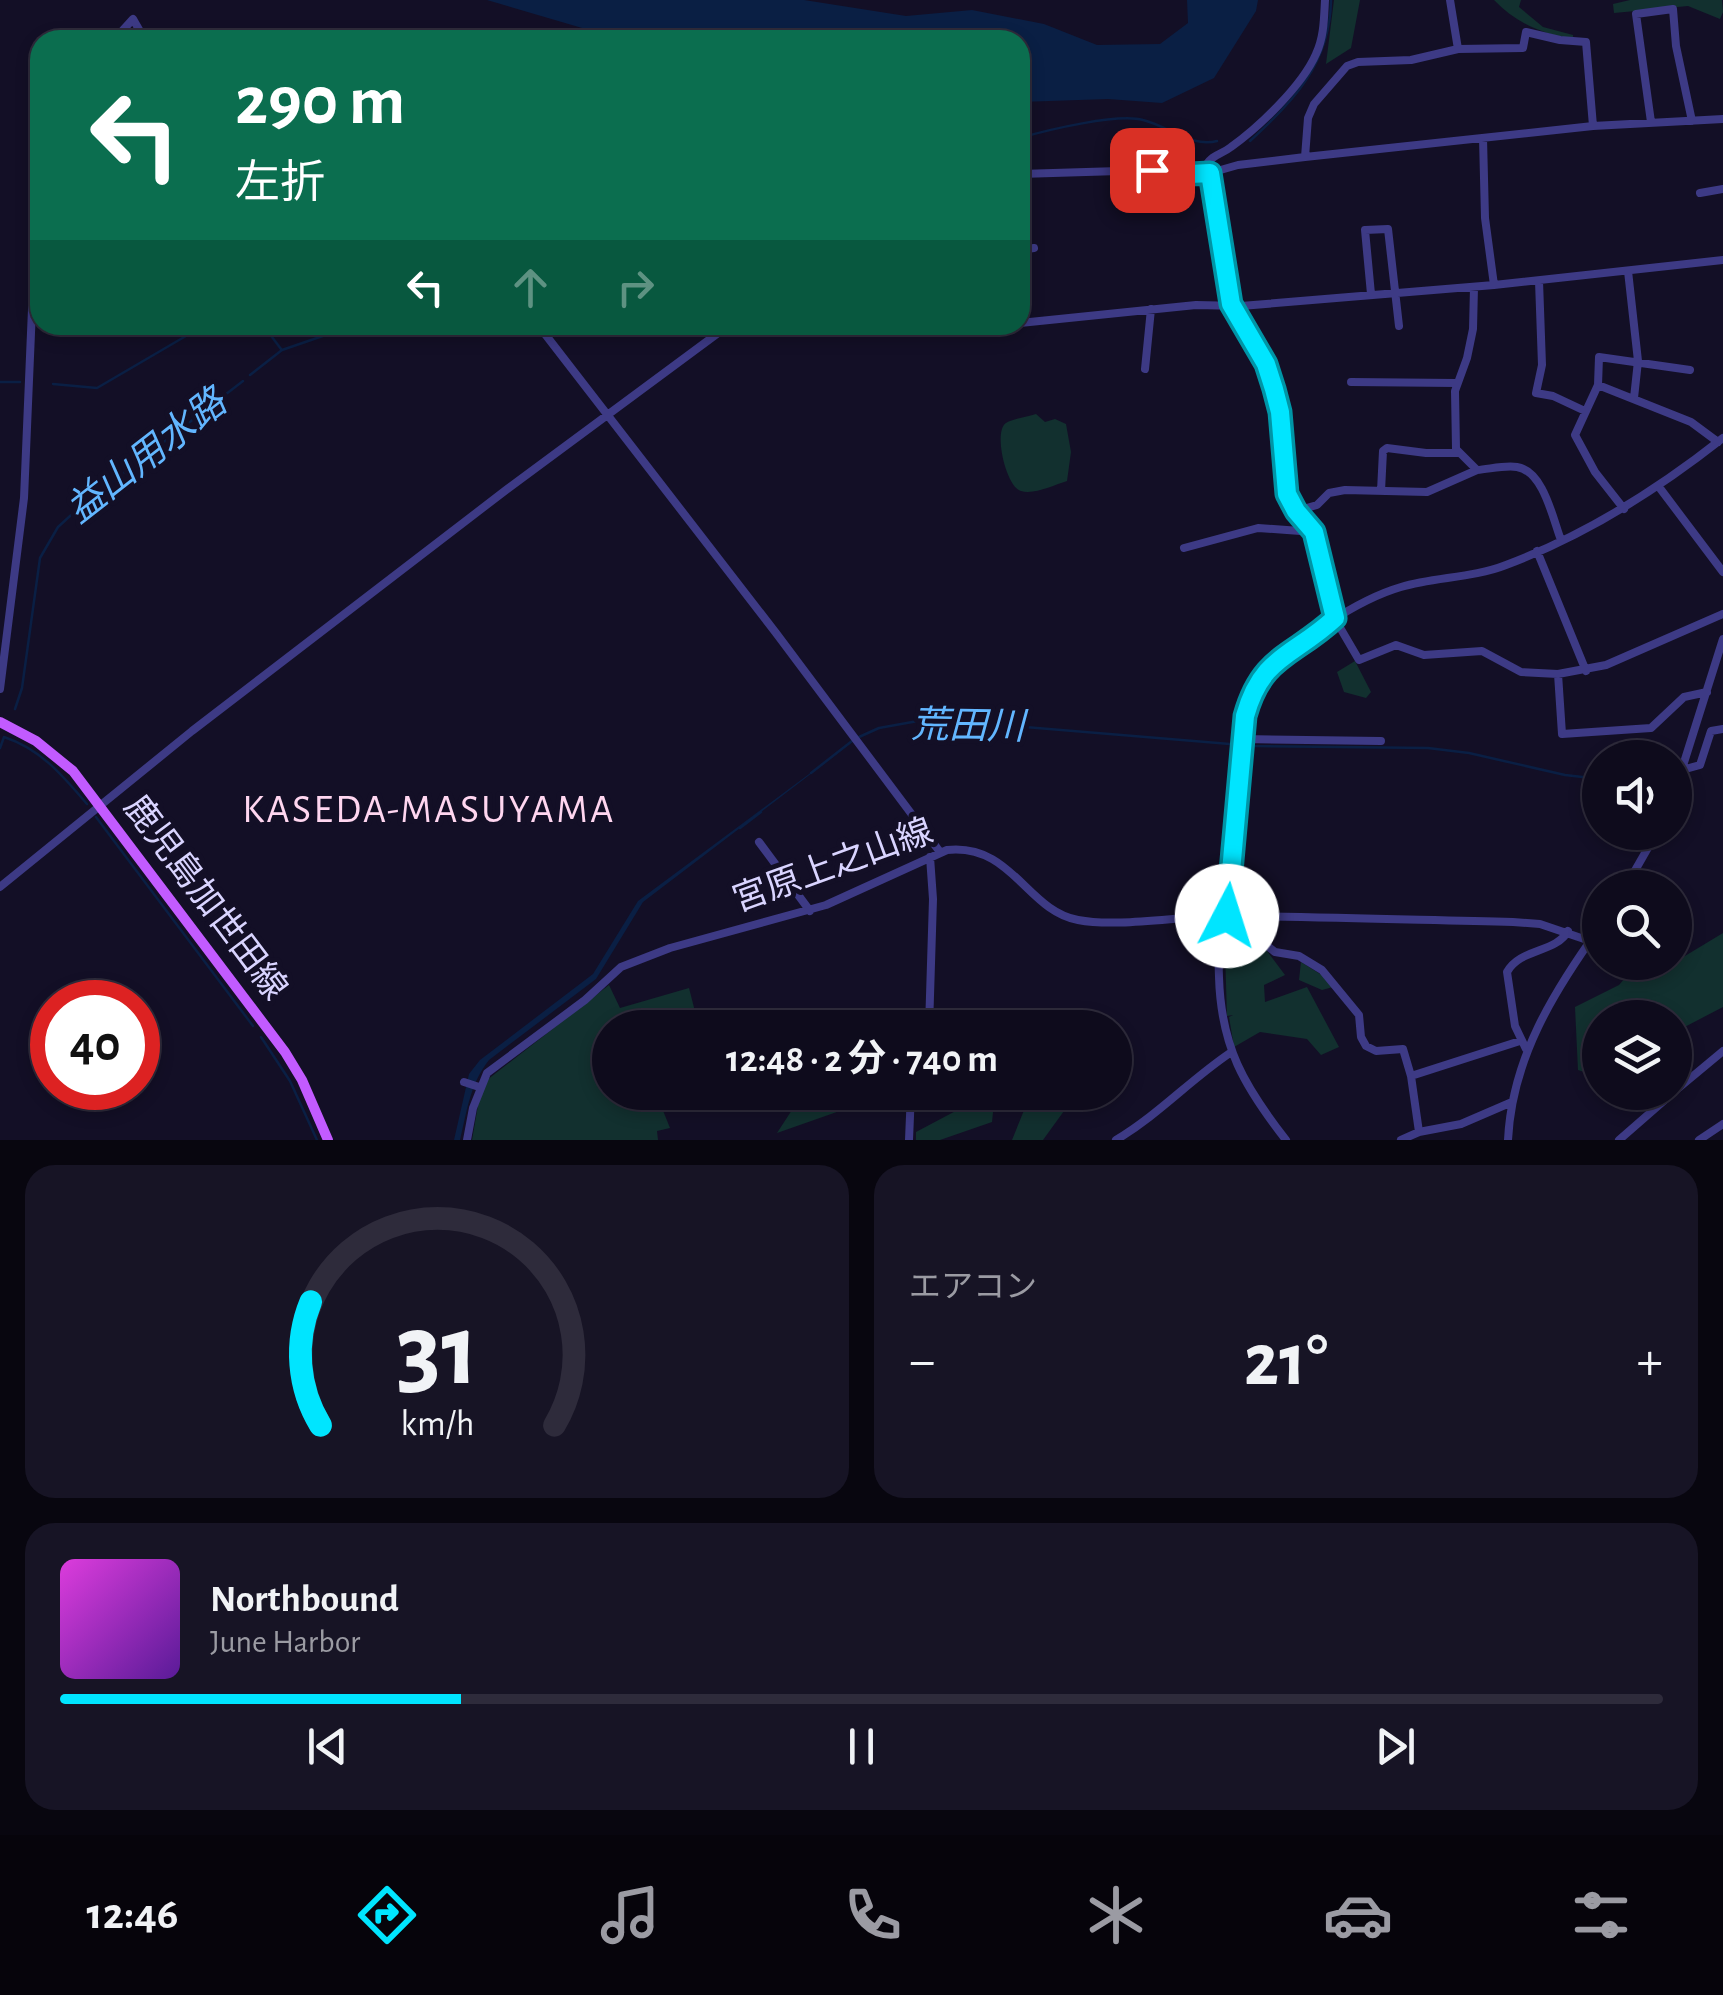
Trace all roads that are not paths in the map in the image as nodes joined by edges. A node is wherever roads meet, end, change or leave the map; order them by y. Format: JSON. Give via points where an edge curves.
{"nodes":[{"id":1,"x":1324,"y":0,"type":"edge"},
{"id":2,"x":1450,"y":0,"type":"edge"},
{"id":3,"x":124,"y":30,"type":"edge"},
{"id":4,"x":140,"y":30,"type":"edge"},
{"id":5,"x":1458,"y":49,"type":"junction"},
{"id":6,"x":1723,"y":120,"type":"edge"},
{"id":7,"x":1692,"y":121,"type":"junction"},
{"id":8,"x":1651,"y":122,"type":"junction"},
{"id":9,"x":1593,"y":126,"type":"junction"},
{"id":10,"x":1482,"y":138,"type":"junction"},
{"id":11,"x":1306,"y":156,"type":"junction"},
{"id":12,"x":1210,"y":173,"type":"junction"},
{"id":13,"x":1030,"y":174,"type":"edge"},
{"id":14,"x":1723,"y":189,"type":"edge"},
{"id":15,"x":1700,"y":192,"type":"dead end"},
{"id":16,"x":1034,"y":248,"type":"dead end"},
{"id":17,"x":1030,"y":249,"type":"edge"},
{"id":18,"x":1723,"y":260,"type":"edge"},
{"id":19,"x":1628,"y":271,"type":"junction"},
{"id":20,"x":1539,"y":281,"type":"junction"},
{"id":21,"x":1494,"y":285,"type":"junction"},
{"id":22,"x":1474,"y":287,"type":"junction"},
{"id":23,"x":1395,"y":292,"type":"junction"},
{"id":24,"x":1370,"y":294,"type":"junction"},
{"id":25,"x":1231,"y":304,"type":"junction"},
{"id":26,"x":1151,"y":309,"type":"junction"},
{"id":27,"x":1030,"y":321,"type":"edge"},
{"id":28,"x":1400,"y":326,"type":"dead end"},
{"id":29,"x":33,"y":335,"type":"edge"},
{"id":30,"x":546,"y":335,"type":"edge"},
{"id":31,"x":716,"y":335,"type":"edge"},
{"id":32,"x":1638,"y":361,"type":"junction"},
{"id":33,"x":1145,"y":369,"type":"dead end"},
{"id":34,"x":1690,"y":370,"type":"dead end"},
{"id":35,"x":1351,"y":382,"type":"dead end"},
{"id":36,"x":1456,"y":383,"type":"junction"},
{"id":37,"x":1598,"y":385,"type":"junction"},
{"id":38,"x":1634,"y":398,"type":"junction"},
{"id":39,"x":1585,"y":411,"type":"junction"},
{"id":40,"x":610,"y":414,"type":"junction"},
{"id":41,"x":1720,"y":440,"type":"edge"},
{"id":42,"x":1459,"y":453,"type":"junction"},
{"id":43,"x":1477,"y":470,"type":"junction"},
{"id":44,"x":1659,"y":487,"type":"junction"},
{"id":45,"x":1380,"y":491,"type":"junction"},
{"id":46,"x":1624,"y":509,"type":"junction"},
{"id":47,"x":1296,"y":511,"type":"junction"},
{"id":48,"x":1314,"y":532,"type":"junction"},
{"id":49,"x":1560,"y":540,"type":"junction"},
{"id":50,"x":1184,"y":548,"type":"dead end"},
{"id":51,"x":1537,"y":551,"type":"junction"},
{"id":52,"x":1723,"y":572,"type":"edge"},
{"id":53,"x":1723,"y":614,"type":"edge"},
{"id":54,"x":1335,"y":618,"type":"junction"},
{"id":55,"x":1723,"y":639,"type":"edge"},
{"id":56,"x":1586,"y":671,"type":"junction"},
{"id":57,"x":1558,"y":674,"type":"junction"},
{"id":58,"x":0,"y":689,"type":"edge"},
{"id":59,"x":1707,"y":692,"type":"junction"},
{"id":60,"x":0,"y":722,"type":"edge"},
{"id":61,"x":1723,"y":729,"type":"edge"},
{"id":62,"x":1382,"y":740,"type":"dead end"},
{"id":63,"x":1692,"y":740,"type":"edge"},
{"id":64,"x":1242,"y":744,"type":"junction"},
{"id":65,"x":1692,"y":767,"type":"edge"},
{"id":66,"x":102,"y":806,"type":"junction"},
{"id":67,"x":760,"y":842,"type":"dead end"},
{"id":68,"x":940,"y":852,"type":"junction"},
{"id":69,"x":930,"y":857,"type":"junction"},
{"id":70,"x":0,"y":887,"type":"edge"},
{"id":71,"x":810,"y":911,"type":"junction"},
{"id":72,"x":1227,"y":916,"type":"junction"},
{"id":73,"x":1221,"y":930,"type":"junction"},
{"id":74,"x":1568,"y":931,"type":"junction"},
{"id":75,"x":1582,"y":937,"type":"edge"},
{"id":76,"x":1582,"y":953,"type":"edge"},
{"id":77,"x":930,"y":1010,"type":"edge"},
{"id":78,"x":1520,"y":1040,"type":"junction"},
{"id":79,"x":1526,"y":1049,"type":"junction"},
{"id":80,"x":1723,"y":1051,"type":"edge"},
{"id":81,"x":1230,"y":1053,"type":"junction"},
{"id":82,"x":1411,"y":1076,"type":"junction"},
{"id":83,"x":1692,"y":1077,"type":"edge"},
{"id":84,"x":464,"y":1082,"type":"dead end"},
{"id":85,"x":480,"y":1087,"type":"junction"},
{"id":86,"x":1512,"y":1102,"type":"junction"},
{"id":87,"x":910,"y":1110,"type":"edge"},
{"id":88,"x":1653,"y":1110,"type":"edge"},
{"id":89,"x":1723,"y":1124,"type":"edge"},
{"id":90,"x":1419,"y":1132,"type":"junction"},
{"id":91,"x":328,"y":1140,"type":"edge"},
{"id":92,"x":466,"y":1140,"type":"edge"},
{"id":93,"x":908,"y":1140,"type":"edge"},
{"id":94,"x":1116,"y":1140,"type":"edge"},
{"id":95,"x":1286,"y":1140,"type":"edge"},
{"id":96,"x":1400,"y":1140,"type":"edge"},
{"id":97,"x":1508,"y":1140,"type":"edge"},
{"id":98,"x":1619,"y":1140,"type":"edge"},
{"id":99,"x":1699,"y":1140,"type":"edge"}],
"edges":[{"from":1,"to":12,"type":"street","via":[[1314,59],[1287,96],[1229,150],[1211,157]]},
{"from":2,"to":5,"type":"street"},
{"from":3,"to":4,"type":"street","via":[[134,20]]},
{"from":5,"to":9,"type":"street","via":[[1523,48],[1526,32],[1586,42]]},
{"from":5,"to":11,"type":"street","via":[[1347,66],[1314,104]]},
{"from":6,"to":7,"type":"street"},
{"from":7,"to":8,"type":"street"},
{"from":7,"to":8,"type":"street","via":[[1672,9],[1636,14]]},
{"from":8,"to":9,"type":"street"},
{"from":9,"to":10,"type":"street"},
{"from":10,"to":11,"type":"street"},
{"from":10,"to":21,"type":"street"},
{"from":11,"to":12,"type":"street"},
{"from":12,"to":13,"type":"street"},
{"from":12,"to":25,"type":"street"},
{"from":14,"to":15,"type":"street"},
{"from":16,"to":17,"type":"street"},
{"from":18,"to":19,"type":"street"},
{"from":19,"to":20,"type":"street"},
{"from":19,"to":32,"type":"street"},
{"from":20,"to":21,"type":"street"},
{"from":20,"to":39,"type":"street","via":[[1542,365],[1536,393]]},
{"from":21,"to":22,"type":"street"},
{"from":22,"to":23,"type":"street"},
{"from":22,"to":36,"type":"street","via":[[1470,344]]},
{"from":23,"to":24,"type":"street"},
{"from":23,"to":24,"type":"street","via":[[1388,229],[1365,230]]},
{"from":23,"to":28,"type":"street"},
{"from":24,"to":25,"type":"street"},
{"from":25,"to":26,"type":"street"},
{"from":25,"to":47,"type":"street","via":[[1274,389],[1287,494]]},
{"from":26,"to":27,"type":"street"},
{"from":26,"to":33,"type":"street"},
{"from":29,"to":58,"type":"street","via":[[24,498]]},
{"from":30,"to":40,"type":"street"},
{"from":31,"to":40,"type":"street"},
{"from":32,"to":34,"type":"street"},
{"from":32,"to":37,"type":"street","via":[[1599,358]]},
{"from":32,"to":38,"type":"street"},
{"from":35,"to":36,"type":"street"},
{"from":36,"to":42,"type":"street"},
{"from":37,"to":38,"type":"street"},
{"from":37,"to":39,"type":"street"},
{"from":38,"to":41,"type":"street"},
{"from":39,"to":46,"type":"street","via":[[1578,443]]},
{"from":40,"to":66,"type":"street"},
{"from":40,"to":68,"type":"street"},
{"from":41,"to":44,"type":"street"},
{"from":42,"to":43,"type":"street"},
{"from":42,"to":45,"type":"street","via":[[1387,448]]},
{"from":43,"to":45,"type":"street","via":[[1428,492]]},
{"from":43,"to":49,"type":"street","via":[[1519,467],[1532,475]]},
{"from":44,"to":46,"type":"street"},
{"from":44,"to":52,"type":"street"},
{"from":45,"to":47,"type":"street","via":[[1329,493]]},
{"from":46,"to":49,"type":"street"},
{"from":47,"to":48,"type":"street"},
{"from":48,"to":50,"type":"street","via":[[1258,528]]},
{"from":48,"to":54,"type":"street"},
{"from":49,"to":51,"type":"street"},
{"from":51,"to":54,"type":"street","via":[[1490,570],[1399,588]]},
{"from":51,"to":56,"type":"street"},
{"from":53,"to":56,"type":"street"},
{"from":54,"to":57,"type":"street","via":[[1359,660],[1396,645],[1424,655],[1482,651],[1521,672]]},
{"from":54,"to":64,"type":"street","via":[[1265,670],[1252,689]]},
{"from":55,"to":59,"type":"street"},
{"from":56,"to":57,"type":"street"},
{"from":57,"to":59,"type":"street","via":[[1562,734],[1651,728],[1684,697]]},
{"from":59,"to":63,"type":"street"},
{"from":60,"to":66,"type":"main road","name":"鹿児島加世田線","via":[[54,753]]},
{"from":61,"to":65,"type":"street","via":[[1711,731],[1700,765]]},
{"from":62,"to":64,"type":"street"},
{"from":64,"to":72,"type":"street"},
{"from":66,"to":70,"type":"street"},
{"from":66,"to":91,"type":"main road","name":"鹿児島加世田線","via":[[285,1052]]},
{"from":67,"to":71,"type":"street"},
{"from":68,"to":69,"type":"street","name":"宮原上之山線"},
{"from":68,"to":72,"type":"street","name":"宮原上之山線","via":[[960,849],[987,857],[1019,876],[1048,906],[1079,921]]},
{"from":69,"to":71,"type":"street","name":"宮原上之山線"},
{"from":69,"to":77,"type":"street"},
{"from":71,"to":85,"type":"street","name":"宮原上之山線","via":[[622,967],[496,1064]]},
{"from":72,"to":73,"type":"street"},
{"from":72,"to":74,"type":"street","name":"宮原上之山線","via":[[1513,922]]},
{"from":73,"to":81,"type":"street","via":[[1220,1007]]},
{"from":73,"to":82,"type":"street","via":[[1249,932],[1275,952],[1322,970],[1360,1015],[1362,1042],[1376,1050],[1402,1048]]},
{"from":74,"to":75,"type":"street","name":"宮原上之山線"},
{"from":74,"to":78,"type":"street","via":[[1564,940],[1519,958],[1506,972]]},
{"from":76,"to":79,"type":"street"},
{"from":78,"to":79,"type":"street"},
{"from":78,"to":82,"type":"street"},
{"from":79,"to":86,"type":"street"},
{"from":80,"to":83,"type":"street"},
{"from":81,"to":94,"type":"street"},
{"from":81,"to":95,"type":"street"},
{"from":82,"to":90,"type":"street"},
{"from":84,"to":85,"type":"street"},
{"from":85,"to":92,"type":"street"},
{"from":86,"to":90,"type":"street","via":[[1461,1124]]},
{"from":86,"to":97,"type":"street"},
{"from":87,"to":93,"type":"street"},
{"from":88,"to":98,"type":"street"},
{"from":89,"to":99,"type":"street"},
{"from":90,"to":96,"type":"street"}]}
